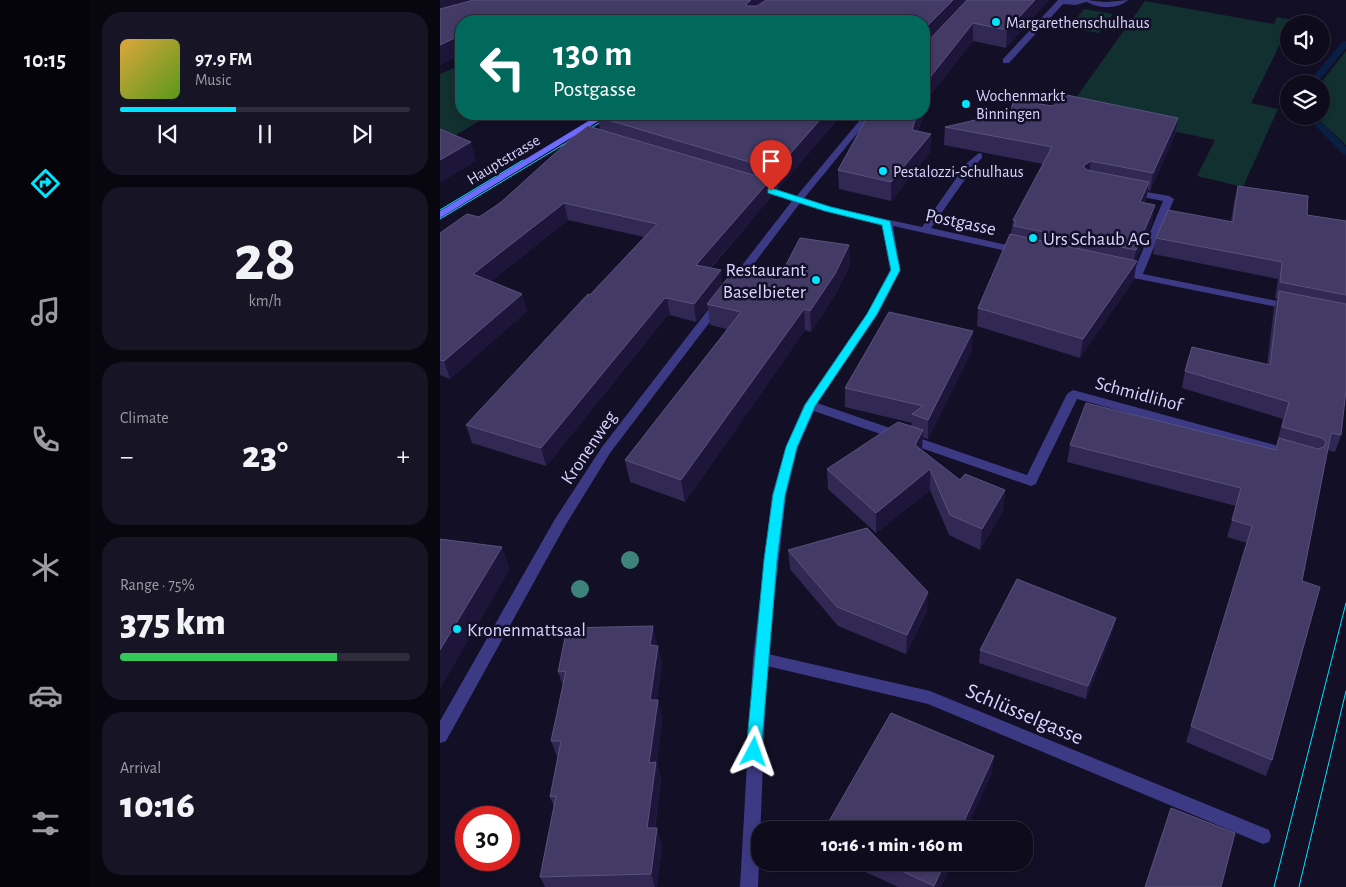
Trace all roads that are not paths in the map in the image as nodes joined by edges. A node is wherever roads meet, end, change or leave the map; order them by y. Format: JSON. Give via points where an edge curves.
{"nodes":[{"id":1,"x":1088,"y":0,"type":"edge"},
{"id":2,"x":1124,"y":0,"type":"edge"},
{"id":3,"x":1057,"y":1,"type":"edge"},
{"id":4,"x":1006,"y":61,"type":"dead end"},
{"id":5,"x":597,"y":120,"type":"edge"},
{"id":6,"x":865,"y":120,"type":"edge"},
{"id":7,"x":576,"y":133,"type":"junction"},
{"id":8,"x":590,"y":137,"type":"edge"},
{"id":9,"x":979,"y":156,"type":"edge"},
{"id":10,"x":742,"y":182,"type":"edge"},
{"id":11,"x":1124,"y":191,"type":"edge"},
{"id":12,"x":798,"y":200,"type":"junction"},
{"id":13,"x":440,"y":214,"type":"edge"},
{"id":14,"x":887,"y":223,"type":"junction"},
{"id":15,"x":924,"y":231,"type":"junction"},
{"id":16,"x":1030,"y":253,"type":"edge"},
{"id":17,"x":1108,"y":270,"type":"edge"},
{"id":18,"x":1137,"y":276,"type":"junction"},
{"id":19,"x":1299,"y":309,"type":"edge"},
{"id":20,"x":810,"y":405,"type":"junction"},
{"id":21,"x":1303,"y":457,"type":"edge"},
{"id":22,"x":760,"y":658,"type":"junction"},
{"id":23,"x":440,"y":736,"type":"edge"},
{"id":24,"x":1263,"y":836,"type":"dead end"},
{"id":25,"x":749,"y":887,"type":"edge"}],
"edges":[{"from":1,"to":2,"type":"street","via":[[1102,5]]},
{"from":1,"to":3,"type":"street","via":[[1076,3]]},
{"from":3,"to":4,"type":"street"},
{"from":5,"to":7,"type":"main road","name":"Hauptstrasse"},
{"from":6,"to":12,"type":"street","name":"Kronenweg"},
{"from":7,"to":8,"type":"street"},
{"from":7,"to":13,"type":"main road","name":"Hauptstrasse"},
{"from":9,"to":15,"type":"street"},
{"from":10,"to":12,"type":"street","name":"Postgasse"},
{"from":11,"to":18,"type":"street","via":[[1169,199]]},
{"from":12,"to":14,"type":"street","name":"Postgasse"},
{"from":12,"to":23,"type":"street","name":"Kronenweg","via":[[606,450],[560,523]]},
{"from":14,"to":15,"type":"street","name":"Postgasse"},
{"from":14,"to":20,"type":"street","via":[[896,270],[872,314]]},
{"from":15,"to":16,"type":"street","name":"Postgasse"},
{"from":17,"to":18,"type":"street"},
{"from":18,"to":19,"type":"street"},
{"from":20,"to":21,"type":"street","name":"Schmidlihof","via":[[1031,481],[1073,394]]},
{"from":20,"to":22,"type":"street","via":[[792,447],[779,495]]},
{"from":22,"to":24,"type":"street","name":"Schlüsselgasse","via":[[930,698]]},
{"from":22,"to":25,"type":"street"}]}
